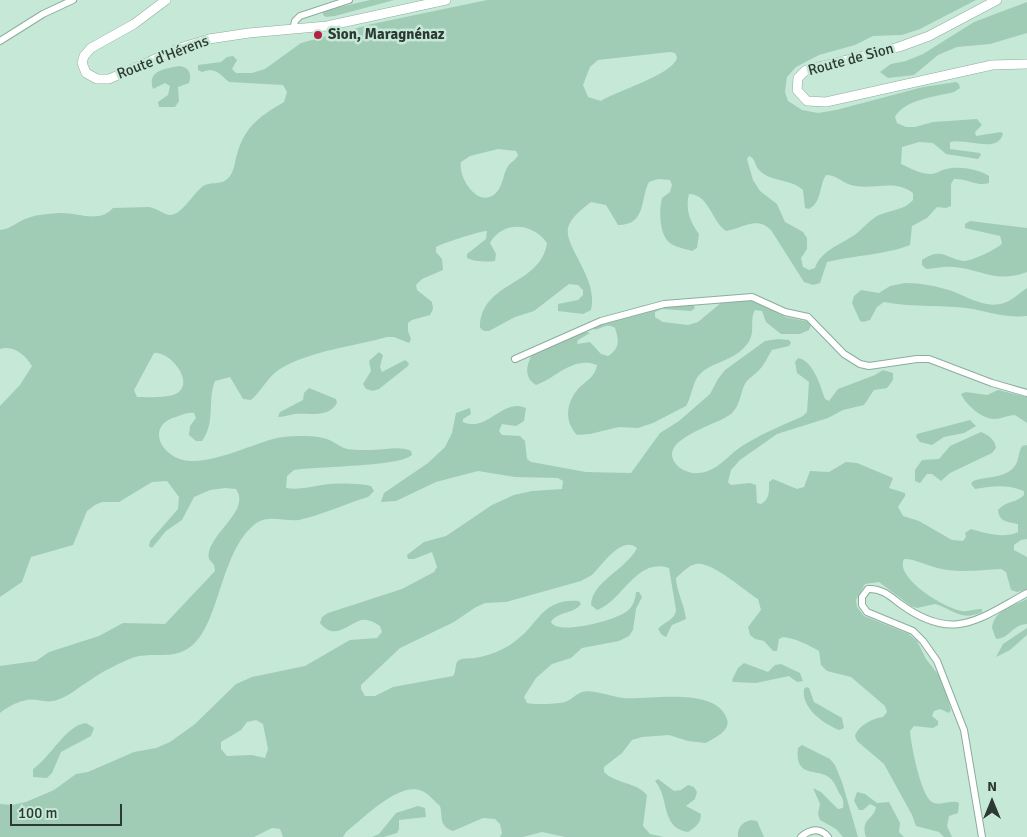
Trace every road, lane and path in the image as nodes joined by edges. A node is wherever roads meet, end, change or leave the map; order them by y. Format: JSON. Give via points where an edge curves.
{"nodes":[{"id":1,"x":73,"y":0,"type":"edge"},
{"id":2,"x":166,"y":0,"type":"edge"},
{"id":3,"x":349,"y":0,"type":"edge"},
{"id":4,"x":446,"y":0,"type":"edge"},
{"id":5,"x":997,"y":0,"type":"edge"},
{"id":6,"x":294,"y":30,"type":"junction"},
{"id":7,"x":0,"y":41,"type":"edge"},
{"id":8,"x":1027,"y":64,"type":"edge"},
{"id":9,"x":515,"y":359,"type":"dead end"},
{"id":10,"x":1027,"y":393,"type":"edge"},
{"id":11,"x":1027,"y":593,"type":"edge"},
{"id":12,"x":801,"y":837,"type":"edge"},
{"id":13,"x":828,"y":837,"type":"edge"},
{"id":14,"x":982,"y":837,"type":"edge"}],
"edges":[{"from":1,"to":7,"type":"street"},
{"from":2,"to":6,"type":"main road","name":"Route d'Hérens","via":[[89,49],[82,63],[87,74],[97,79],[112,78],[209,39]]},
{"from":3,"to":6,"type":"street","via":[[300,16],[295,21]]},
{"from":4,"to":6,"type":"main road","name":"Route d'Hérens"},
{"from":5,"to":8,"type":"main road","name":"Route de Sion","via":[[930,36],[806,70],[798,78],[797,90],[807,101],[826,102],[992,65]]},
{"from":9,"to":10,"type":"street","via":[[601,321],[664,304],[752,297],[784,312],[808,317],[844,354],[860,364],[869,366],[929,359]]},
{"from":11,"to":14,"type":"street","via":[[980,620],[958,624],[924,618],[878,590],[868,589],[862,597],[866,612],[912,631],[937,661],[964,730]]},
{"from":12,"to":13,"type":"street","via":[[814,830],[822,831]]}]}
